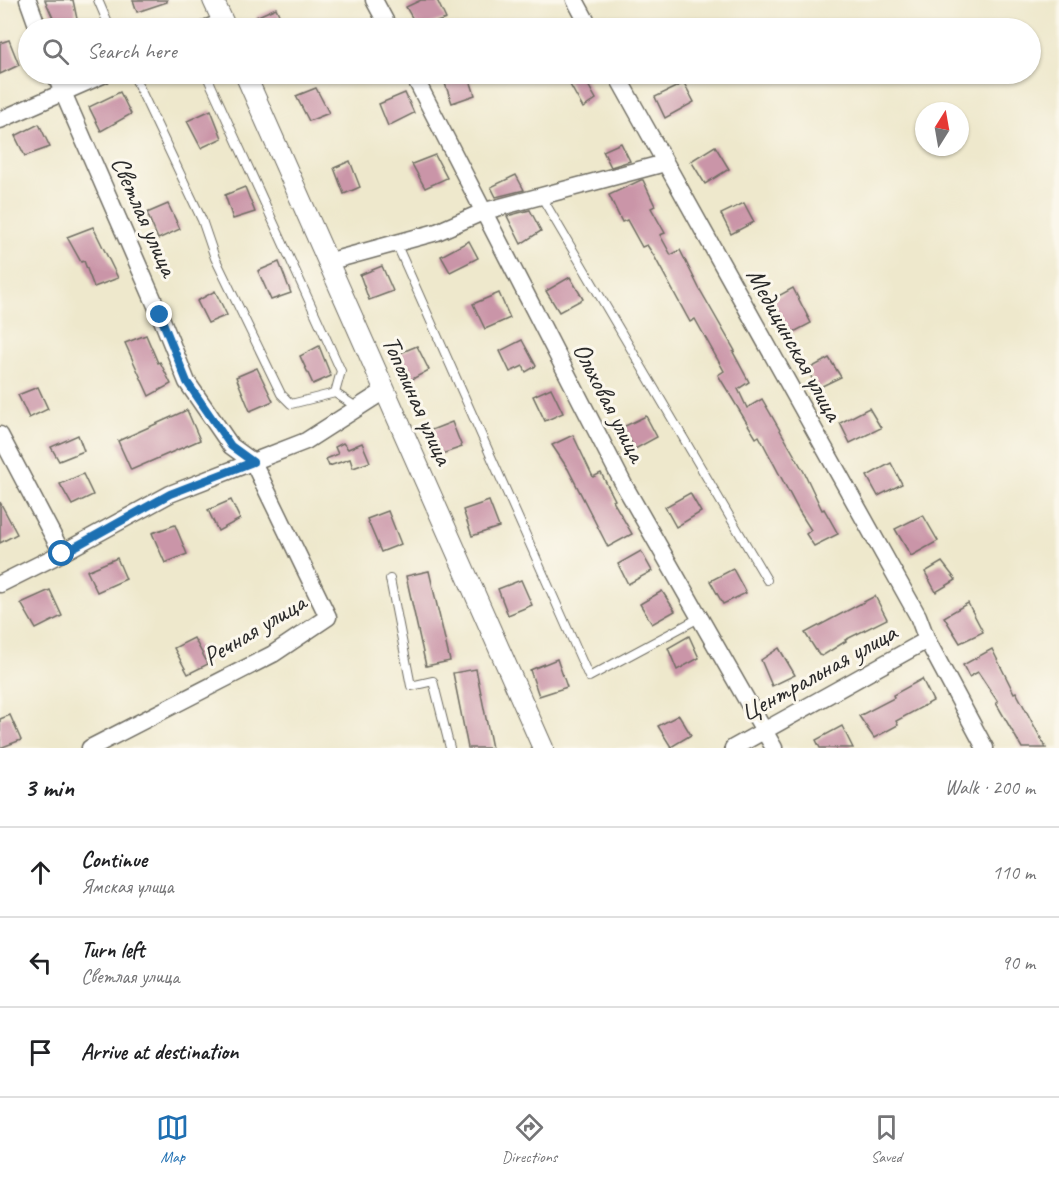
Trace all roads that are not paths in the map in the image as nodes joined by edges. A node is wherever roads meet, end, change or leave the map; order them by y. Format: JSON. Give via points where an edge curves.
{"nodes":[{"id":1,"x":28,"y":0,"type":"edge"},
{"id":2,"x":98,"y":0,"type":"edge"},
{"id":3,"x":213,"y":0,"type":"edge"},
{"id":4,"x":374,"y":0,"type":"edge"},
{"id":5,"x":574,"y":0,"type":"edge"},
{"id":6,"x":34,"y":18,"type":"edge"},
{"id":7,"x":106,"y":18,"type":"edge"},
{"id":8,"x":216,"y":18,"type":"edge"},
{"id":9,"x":384,"y":18,"type":"edge"},
{"id":10,"x":584,"y":18,"type":"edge"},
{"id":11,"x":59,"y":84,"type":"edge"},
{"id":12,"x":81,"y":84,"type":"edge"},
{"id":13,"x":138,"y":84,"type":"edge"},
{"id":14,"x":211,"y":84,"type":"edge"},
{"id":15,"x":249,"y":84,"type":"edge"},
{"id":16,"x":418,"y":84,"type":"edge"},
{"id":17,"x":621,"y":84,"type":"edge"},
{"id":18,"x":62,"y":92,"type":"junction"},
{"id":19,"x":0,"y":120,"type":"edge"},
{"id":20,"x":665,"y":163,"type":"junction"},
{"id":21,"x":541,"y":196,"type":"junction"},
{"id":22,"x":485,"y":211,"type":"junction"},
{"id":23,"x":396,"y":243,"type":"junction"},
{"id":24,"x":327,"y":262,"type":"junction"},
{"id":25,"x":384,"y":391,"type":"junction"},
{"id":26,"x":335,"y":393,"type":"junction"},
{"id":27,"x":358,"y":408,"type":"junction"},
{"id":28,"x":0,"y":435,"type":"edge"},
{"id":29,"x":253,"y":462,"type":"junction"},
{"id":30,"x":62,"y":554,"type":"junction"},
{"id":31,"x":390,"y":579,"type":"dead end"},
{"id":32,"x":766,"y":580,"type":"dead end"},
{"id":33,"x":0,"y":584,"type":"edge"},
{"id":34,"x":699,"y":618,"type":"junction"},
{"id":35,"x":927,"y":640,"type":"junction"},
{"id":36,"x":763,"y":730,"type":"junction"},
{"id":37,"x":90,"y":748,"type":"edge"},
{"id":38,"x":450,"y":748,"type":"edge"},
{"id":39,"x":543,"y":748,"type":"edge"},
{"id":40,"x":733,"y":748,"type":"edge"},
{"id":41,"x":774,"y":748,"type":"edge"},
{"id":42,"x":985,"y":748,"type":"edge"}],
"edges":[{"from":1,"to":6,"type":"street"},
{"from":2,"to":7,"type":"lane"},
{"from":3,"to":8,"type":"street"},
{"from":4,"to":9,"type":"street"},
{"from":5,"to":10,"type":"street"},
{"from":11,"to":18,"type":"street","name":"Светлая улица"},
{"from":12,"to":18,"type":"street"},
{"from":13,"to":26,"type":"lane","via":[[281,394],[291,404]]},
{"from":14,"to":26,"type":"lane","via":[[341,371]]},
{"from":15,"to":24,"type":"street","name":"Тополиная улица"},
{"from":16,"to":22,"type":"street","name":"Ольховая улица"},
{"from":17,"to":20,"type":"street","name":"Медицинская улица"},
{"from":18,"to":19,"type":"street"},
{"from":18,"to":29,"type":"street","name":"Светлая улица","via":[[187,382],[231,446]]},
{"from":20,"to":21,"type":"street"},
{"from":20,"to":35,"type":"street","name":"Медицинская улица","via":[[918,616]]},
{"from":21,"to":22,"type":"street"},
{"from":21,"to":32,"type":"lane"},
{"from":22,"to":23,"type":"street","via":[[437,232]]},
{"from":22,"to":34,"type":"street","name":"Ольховая улица","via":[[624,485]]},
{"from":23,"to":24,"type":"street"},
{"from":23,"to":34,"type":"lane","via":[[589,677]]},
{"from":24,"to":25,"type":"street","name":"Тополиная улица"},
{"from":25,"to":27,"type":"street"},
{"from":25,"to":39,"type":"street","name":"Тополиная улица"},
{"from":26,"to":27,"type":"lane"},
{"from":27,"to":29,"type":"street","via":[[306,441]]},
{"from":28,"to":30,"type":"street"},
{"from":29,"to":30,"type":"street","via":[[170,494]]},
{"from":29,"to":37,"type":"street","name":"Речная улица","via":[[327,617],[273,654]]},
{"from":30,"to":33,"type":"street"},
{"from":31,"to":38,"type":"lane","via":[[411,686],[433,681]]},
{"from":34,"to":36,"type":"street","name":"Ольховая улица"},
{"from":35,"to":36,"type":"street","name":"Центральная улица"},
{"from":35,"to":42,"type":"street","name":"Медицинская улица"},
{"from":36,"to":40,"type":"street","name":"Центральная улица"},
{"from":36,"to":41,"type":"street","name":"Ольховая улица"}]}
